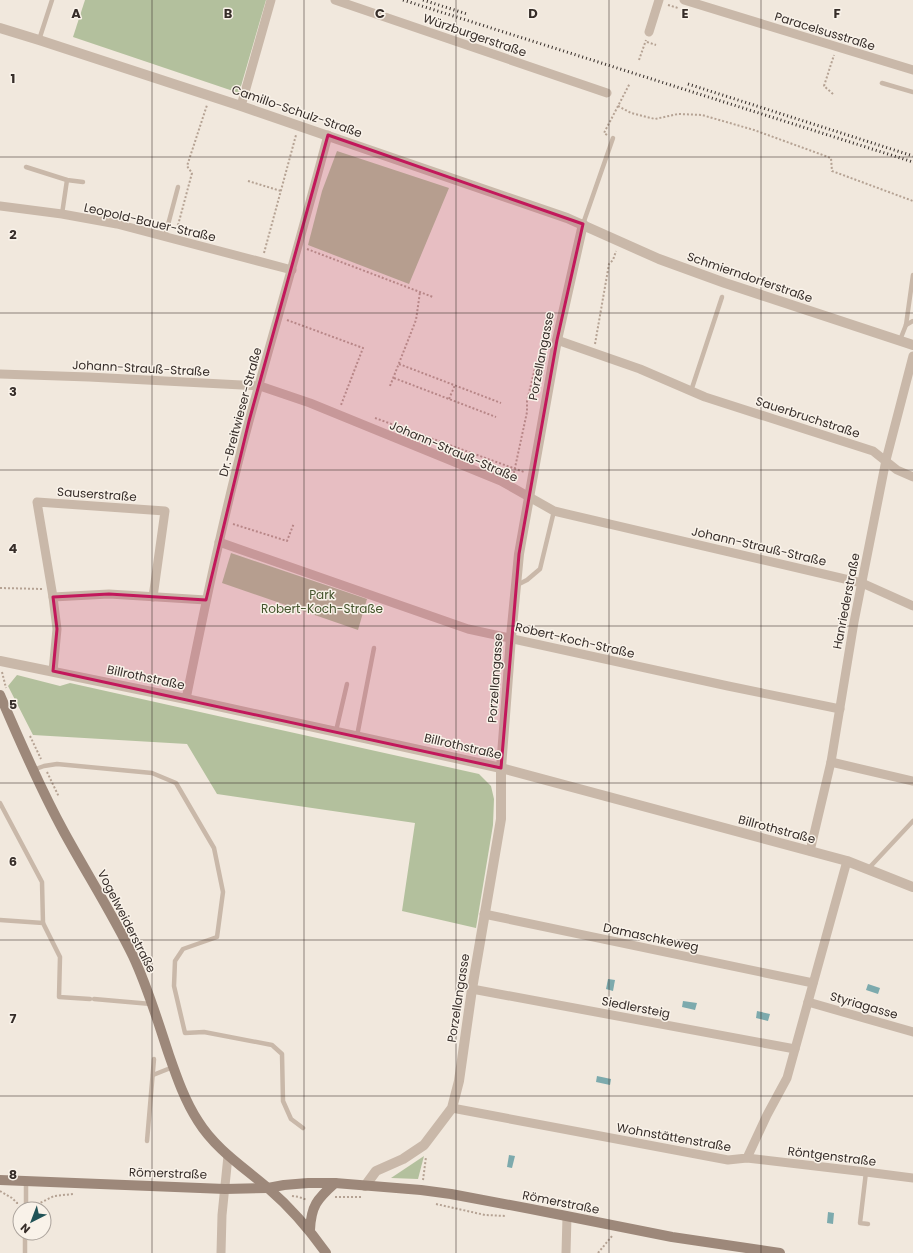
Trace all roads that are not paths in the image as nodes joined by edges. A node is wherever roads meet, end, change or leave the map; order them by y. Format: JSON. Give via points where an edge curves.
{"nodes":[{"id":1,"x":52,"y":0,"type":"edge"},
{"id":2,"x":271,"y":0,"type":"edge"},
{"id":3,"x":335,"y":0,"type":"edge"},
{"id":4,"x":659,"y":0,"type":"edge"},
{"id":5,"x":684,"y":0,"type":"edge"},
{"id":6,"x":0,"y":28,"type":"edge"},
{"id":7,"x":649,"y":32,"type":"road end"},
{"id":8,"x":39,"y":40,"type":"junction"},
{"id":9,"x":913,"y":70,"type":"edge"},
{"id":10,"x":882,"y":83,"type":"dead end"},
{"id":11,"x":913,"y":92,"type":"edge"},
{"id":12,"x":607,"y":93,"type":"dead end"},
{"id":13,"x":241,"y":106,"type":"junction"},
{"id":14,"x":328,"y":135,"type":"junction"},
{"id":15,"x":614,"y":138,"type":"road end"},
{"id":16,"x":26,"y":167,"type":"dead end"},
{"id":17,"x":67,"y":180,"type":"junction"},
{"id":18,"x":83,"y":182,"type":"dead end"},
{"id":19,"x":178,"y":187,"type":"dead end"},
{"id":20,"x":0,"y":206,"type":"edge"},
{"id":21,"x":62,"y":214,"type":"junction"},
{"id":22,"x":583,"y":224,"type":"junction"},
{"id":23,"x":164,"y":236,"type":"junction"},
{"id":24,"x":292,"y":270,"type":"junction"},
{"id":25,"x":913,"y":275,"type":"edge"},
{"id":26,"x":722,"y":297,"type":"dead end"},
{"id":27,"x":913,"y":321,"type":"edge"},
{"id":28,"x":906,"y":325,"type":"junction"},
{"id":29,"x":557,"y":340,"type":"junction"},
{"id":30,"x":900,"y":340,"type":"junction"},
{"id":31,"x":913,"y":345,"type":"edge"},
{"id":32,"x":913,"y":356,"type":"edge"},
{"id":33,"x":0,"y":374,"type":"edge"},
{"id":34,"x":260,"y":386,"type":"junction"},
{"id":35,"x":691,"y":391,"type":"junction"},
{"id":36,"x":886,"y":460,"type":"junction"},
{"id":37,"x":913,"y":477,"type":"edge"},
{"id":38,"x":529,"y":498,"type":"junction"},
{"id":39,"x":554,"y":511,"type":"junction"},
{"id":40,"x":218,"y":542,"type":"junction"},
{"id":41,"x":862,"y":582,"type":"junction"},
{"id":42,"x":516,"y":585,"type":"junction"},
{"id":43,"x":53,"y":593,"type":"junction"},
{"id":44,"x":153,"y":597,"type":"junction"},
{"id":45,"x":206,"y":600,"type":"junction"},
{"id":46,"x":913,"y":606,"type":"edge"},
{"id":47,"x":511,"y":637,"type":"junction"},
{"id":48,"x":374,"y":648,"type":"dead end"},
{"id":49,"x":0,"y":661,"type":"edge"},
{"id":50,"x":53,"y":671,"type":"junction"},
{"id":51,"x":347,"y":684,"type":"dead end"},
{"id":52,"x":1,"y":698,"type":"edge"},
{"id":53,"x":186,"y":699,"type":"junction"},
{"id":54,"x":840,"y":709,"type":"junction"},
{"id":55,"x":336,"y":731,"type":"junction"},
{"id":56,"x":356,"y":736,"type":"junction"},
{"id":57,"x":831,"y":762,"type":"junction"},
{"id":58,"x":502,"y":768,"type":"junction"},
{"id":59,"x":33,"y":770,"type":"junction"},
{"id":60,"x":913,"y":781,"type":"edge"},
{"id":61,"x":0,"y":803,"type":"edge"},
{"id":62,"x":913,"y":820,"type":"edge"},
{"id":63,"x":810,"y":851,"type":"junction"},
{"id":64,"x":847,"y":861,"type":"junction"},
{"id":65,"x":868,"y":869,"type":"junction"},
{"id":66,"x":913,"y":886,"type":"edge"},
{"id":67,"x":484,"y":914,"type":"junction"},
{"id":68,"x":0,"y":920,"type":"edge"},
{"id":69,"x":43,"y":923,"type":"junction"},
{"id":70,"x":813,"y":983,"type":"junction"},
{"id":71,"x":472,"y":989,"type":"junction"},
{"id":72,"x":808,"y":1002,"type":"junction"},
{"id":73,"x":151,"y":1004,"type":"junction"},
{"id":74,"x":913,"y":1032,"type":"edge"},
{"id":75,"x":795,"y":1050,"type":"junction"},
{"id":76,"x":154,"y":1059,"type":"dead end"},
{"id":77,"x":173,"y":1067,"type":"junction"},
{"id":78,"x":153,"y":1075,"type":"junction"},
{"id":79,"x":452,"y":1108,"type":"junction"},
{"id":80,"x":304,"y":1128,"type":"dead end"},
{"id":81,"x":147,"y":1141,"type":"dead end"},
{"id":82,"x":228,"y":1156,"type":"junction"},
{"id":83,"x":747,"y":1158,"type":"junction"},
{"id":84,"x":866,"y":1172,"type":"junction"},
{"id":85,"x":913,"y":1178,"type":"edge"},
{"id":86,"x":0,"y":1180,"type":"edge"},
{"id":87,"x":26,"y":1181,"type":"junction"},
{"id":88,"x":335,"y":1183,"type":"junction"},
{"id":89,"x":365,"y":1186,"type":"junction"},
{"id":90,"x":268,"y":1188,"type":"junction"},
{"id":91,"x":225,"y":1189,"type":"junction"},
{"id":92,"x":26,"y":1201,"type":"edge"},
{"id":93,"x":567,"y":1216,"type":"junction"},
{"id":94,"x":868,"y":1224,"type":"dead end"},
{"id":95,"x":310,"y":1230,"type":"junction"},
{"id":96,"x":25,"y":1241,"type":"edge"},
{"id":97,"x":25,"y":1253,"type":"edge"},
{"id":98,"x":222,"y":1253,"type":"edge"},
{"id":99,"x":326,"y":1253,"type":"edge"},
{"id":100,"x":566,"y":1253,"type":"edge"},
{"id":101,"x":780,"y":1253,"type":"edge"}],
"edges":[{"from":1,"to":8,"type":"lane"},
{"from":2,"to":13,"type":"street"},
{"from":3,"to":12,"type":"street","name":"Würzburgerstraße"},
{"from":4,"to":7,"type":"street"},
{"from":5,"to":9,"type":"street","name":"Paracelsusstraße"},
{"from":6,"to":8,"type":"street","name":"Camillo-Schulz-Straße"},
{"from":8,"to":13,"type":"street","name":"Camillo-Schulz-Straße"},
{"from":10,"to":11,"type":"lane"},
{"from":13,"to":14,"type":"street","name":"Camillo-Schulz-Straße"},
{"from":14,"to":22,"type":"street","name":"Camillo-Schulz-Straße"},
{"from":14,"to":24,"type":"street","name":"Dr.-Breitwieser-Straße"},
{"from":15,"to":22,"type":"lane","name":"Porzellangasse"},
{"from":16,"to":17,"type":"lane"},
{"from":17,"to":18,"type":"lane"},
{"from":17,"to":21,"type":"lane"},
{"from":19,"to":23,"type":"lane"},
{"from":20,"to":21,"type":"street","name":"Leopold-Bauer-Straße"},
{"from":21,"to":23,"type":"street","name":"Leopold-Bauer-Straße"},
{"from":22,"to":29,"type":"street","name":"Porzellangasse"},
{"from":22,"to":30,"type":"street","name":"Schmierndorferstraße","via":[[659,259]]},
{"from":23,"to":24,"type":"street","name":"Leopold-Bauer-Straße"},
{"from":24,"to":34,"type":"street","name":"Dr.-Breitwieser-Straße"},
{"from":25,"to":28,"type":"lane"},
{"from":26,"to":35,"type":"lane"},
{"from":27,"to":28,"type":"lane"},
{"from":28,"to":30,"type":"lane"},
{"from":29,"to":35,"type":"street","name":"Sauerbruchstraße","via":[[640,369]]},
{"from":29,"to":38,"type":"street","name":"Porzellangasse"},
{"from":30,"to":31,"type":"street","name":"Schmierndorferstraße"},
{"from":32,"to":36,"type":"street","name":"Hanriederstraße"},
{"from":33,"to":34,"type":"street","name":"Johann-Strauß-Straße"},
{"from":34,"to":38,"type":"street","name":"Johann-Strauß-Straße","via":[[337,414],[501,481]]},
{"from":34,"to":40,"type":"street","name":"Dr.-Breitwieser-Straße"},
{"from":35,"to":36,"type":"street","name":"Sauerbruchstraße","via":[[873,451]]},
{"from":36,"to":37,"type":"street","name":"Sauerbruchstraße","via":[[897,470]]},
{"from":36,"to":41,"type":"street","name":"Hanriederstraße"},
{"from":38,"to":39,"type":"street","name":"Johann-Strauß-Straße"},
{"from":38,"to":42,"type":"street","name":"Porzellangasse"},
{"from":39,"to":41,"type":"street","name":"Johann-Strauß-Straße"},
{"from":39,"to":42,"type":"lane","via":[[540,569]]},
{"from":40,"to":45,"type":"street","name":"Dr.-Breitwieser-Straße"},
{"from":40,"to":47,"type":"street","name":"Robert-Koch-Straße","via":[[468,629]]},
{"from":41,"to":46,"type":"street","name":"Johann-Strauß-Straße"},
{"from":41,"to":54,"type":"street","name":"Hanriederstraße"},
{"from":42,"to":47,"type":"street","name":"Porzellangasse"},
{"from":43,"to":44,"type":"street"},
{"from":43,"to":44,"type":"street","name":"Sauserstraße","via":[[37,502],[165,511]]},
{"from":43,"to":50,"type":"street","name":"Sauserstraße","via":[[57,629]]},
{"from":44,"to":45,"type":"street"},
{"from":45,"to":53,"type":"street","name":"Dr.-Breitwieser-Straße"},
{"from":47,"to":54,"type":"street","name":"Robert-Koch-Straße"},
{"from":47,"to":58,"type":"street","name":"Porzellangasse"},
{"from":48,"to":56,"type":"lane"},
{"from":49,"to":50,"type":"street","name":"Billrothstraße"},
{"from":50,"to":53,"type":"street","name":"Billrothstraße"},
{"from":51,"to":55,"type":"lane"},
{"from":52,"to":59,"type":"main road","name":"Vogelweiderstraße"},
{"from":53,"to":55,"type":"street","name":"Billrothstraße"},
{"from":54,"to":57,"type":"street","name":"Hanriederstraße"},
{"from":55,"to":56,"type":"street","name":"Billrothstraße"},
{"from":56,"to":58,"type":"street","name":"Billrothstraße"},
{"from":57,"to":60,"type":"street"},
{"from":57,"to":63,"type":"street","name":"Hanriederstraße"},
{"from":58,"to":63,"type":"street","name":"Billrothstraße"},
{"from":58,"to":67,"type":"street","name":"Porzellangasse","via":[[501,818]]},
{"from":59,"to":73,"type":"main road","name":"Vogelweiderstraße","via":[[104,900],[132,956]]},
{"from":59,"to":80,"type":"lane","via":[[57,764],[152,773],[176,783],[214,848],[223,892],[217,937],[183,949],[175,961],[174,986],[186,1033],[204,1032],[272,1045],[282,1054],[283,1101],[291,1119]]},
{"from":61,"to":69,"type":"lane","via":[[42,882]]},
{"from":62,"to":65,"type":"lane"},
{"from":63,"to":64,"type":"street","name":"Billrothstraße"},
{"from":64,"to":65,"type":"street","name":"Billrothstraße"},
{"from":64,"to":70,"type":"street","name":"Wohnstättenstraße"},
{"from":65,"to":66,"type":"street","name":"Billrothstraße"},
{"from":67,"to":70,"type":"street","name":"Damaschkeweg"},
{"from":67,"to":71,"type":"street","name":"Porzellangasse"},
{"from":68,"to":69,"type":"lane"},
{"from":69,"to":73,"type":"lane","via":[[60,957],[59,997]]},
{"from":70,"to":72,"type":"street","name":"Wohnstättenstraße"},
{"from":71,"to":75,"type":"street","name":"Siedlersteig"},
{"from":71,"to":79,"type":"street","name":"Porzellangasse"},
{"from":72,"to":74,"type":"street","name":"Styriagasse"},
{"from":72,"to":75,"type":"street","name":"Wohnstättenstraße"},
{"from":73,"to":77,"type":"main road","name":"Vogelweiderstraße"},
{"from":75,"to":83,"type":"street","name":"Wohnstättenstraße","via":[[787,1078]]},
{"from":76,"to":78,"type":"lane"},
{"from":77,"to":78,"type":"lane"},
{"from":77,"to":82,"type":"main road","name":"Vogelweiderstraße","via":[[182,1092],[199,1123]]},
{"from":78,"to":81,"type":"lane"},
{"from":79,"to":83,"type":"street","name":"Wohnstättenstraße","via":[[728,1160]]},
{"from":79,"to":89,"type":"street","name":"Porzellangasse","via":[[424,1145],[376,1172]]},
{"from":82,"to":90,"type":"main road","name":"Vogelweiderstraße"},
{"from":82,"to":91,"type":"street"},
{"from":83,"to":84,"type":"street","name":"Röntgenstraße"},
{"from":84,"to":85,"type":"street","name":"Röntgenstraße"},
{"from":84,"to":94,"type":"lane","via":[[860,1223]]},
{"from":86,"to":87,"type":"main road","name":"Römerstraße"},
{"from":87,"to":91,"type":"main road","name":"Römerstraße"},
{"from":87,"to":92,"type":"lane"},
{"from":88,"to":89,"type":"main road","name":"Römerstraße"},
{"from":88,"to":90,"type":"main road","name":"Römerstraße"},
{"from":88,"to":95,"type":"main road","via":[[323,1193],[310,1215]]},
{"from":89,"to":93,"type":"main road","name":"Römerstraße","via":[[451,1194]]},
{"from":90,"to":91,"type":"main road","name":"Römerstraße"},
{"from":90,"to":95,"type":"main road","name":"Vogelweiderstraße"},
{"from":91,"to":98,"type":"street"},
{"from":93,"to":100,"type":"street"},
{"from":93,"to":101,"type":"main road","name":"Römerstraße","via":[[672,1237]]},
{"from":95,"to":99,"type":"main road","name":"Vogelweiderstraße"},
{"from":96,"to":97,"type":"lane"}]}
